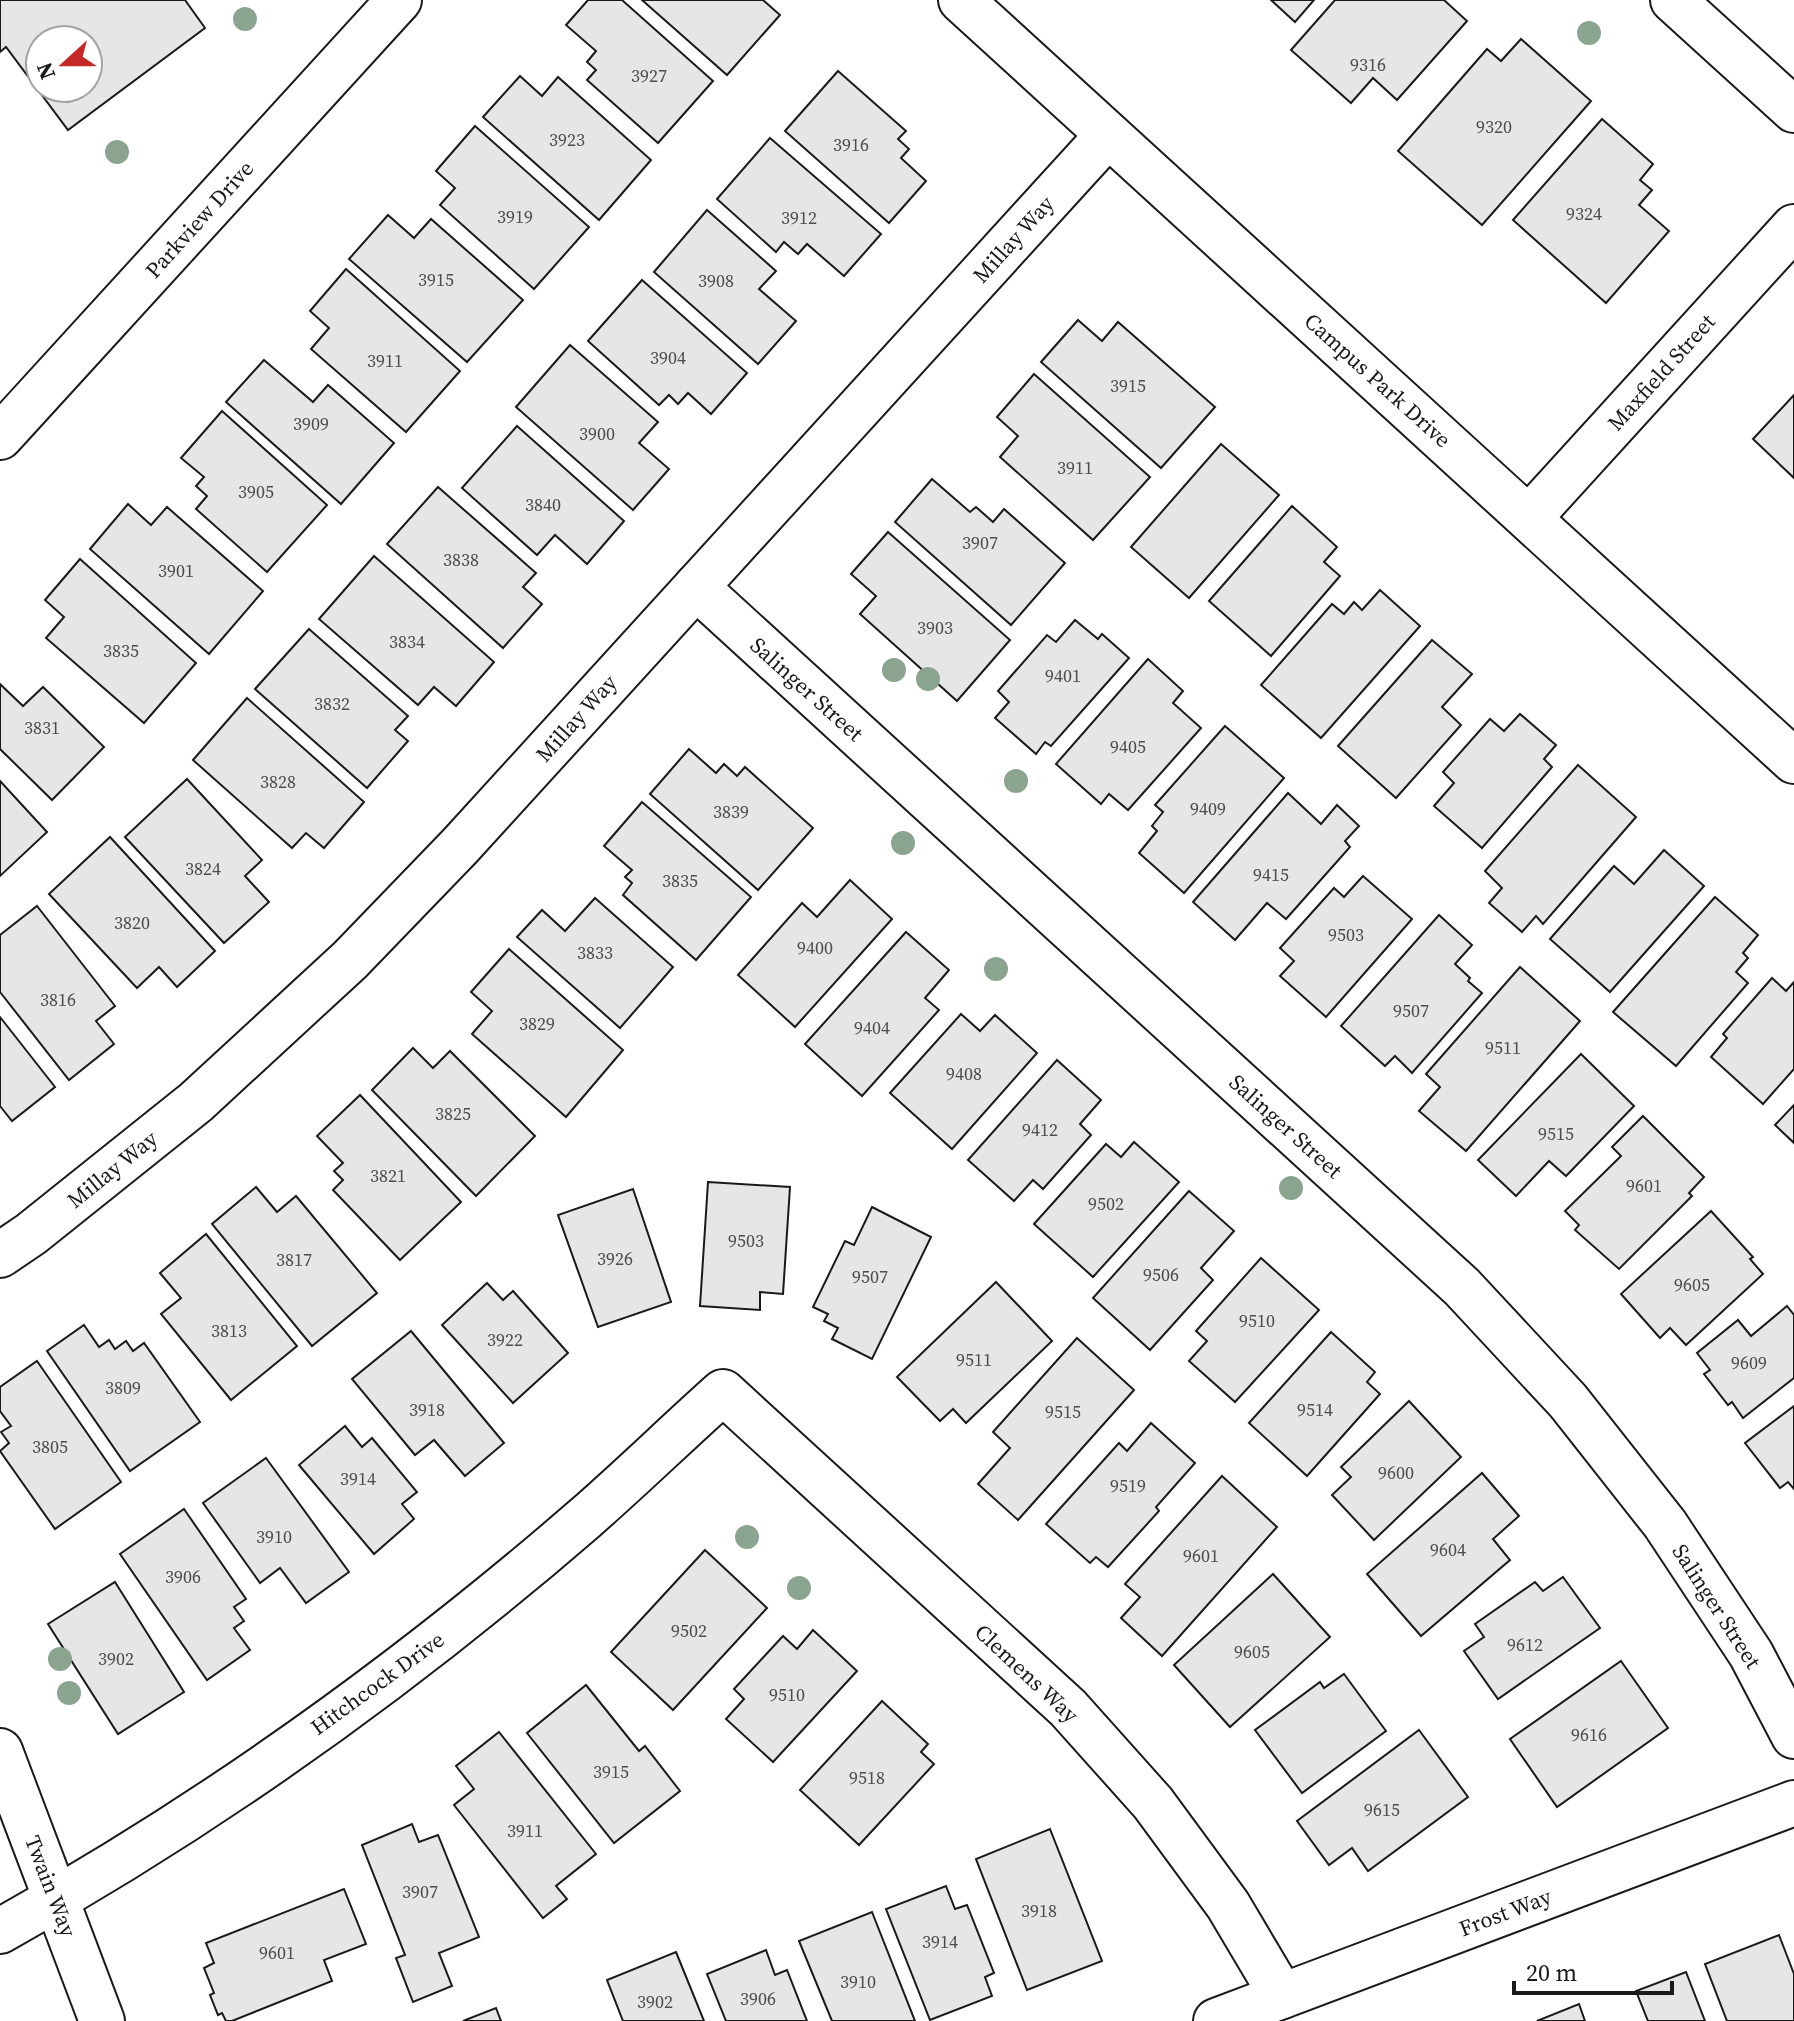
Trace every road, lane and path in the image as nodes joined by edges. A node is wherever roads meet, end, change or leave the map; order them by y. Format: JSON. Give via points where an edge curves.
{"nodes":[{"id":1,"x":399,"y":0,"type":"edge"},
{"id":2,"x":961,"y":0,"type":"edge"},
{"id":3,"x":1673,"y":0,"type":"edge"},
{"id":4,"x":1794,"y":110,"type":"edge"},
{"id":5,"x":1108,"y":135,"type":"junction"},
{"id":6,"x":1794,"y":227,"type":"edge"},
{"id":7,"x":0,"y":437,"type":"edge"},
{"id":8,"x":1529,"y":518,"type":"junction"},
{"id":9,"x":696,"y":587,"type":"junction"},
{"id":10,"x":1794,"y":761,"type":"edge"},
{"id":11,"x":0,"y":1255,"type":"edge"},
{"id":12,"x":723,"y":1392,"type":"joint"},
{"id":13,"x":1794,"y":1736,"type":"edge"},
{"id":14,"x":0,"y":1751,"type":"edge"},
{"id":15,"x":1794,"y":1803,"type":"edge"},
{"id":16,"x":56,"y":1900,"type":"junction"},
{"id":17,"x":0,"y":1931,"type":"edge"},
{"id":18,"x":1282,"y":1996,"type":"junction"},
{"id":19,"x":102,"y":2021,"type":"edge"},
{"id":20,"x":1216,"y":2021,"type":"edge"}],
"edges":[{"from":1,"to":7,"type":"street","name":"Parkview Drive"},
{"from":2,"to":5,"type":"street","name":"Campus Park Drive"},
{"from":3,"to":4,"type":"street"},
{"from":5,"to":8,"type":"street","name":"Campus Park Drive"},
{"from":5,"to":9,"type":"street","name":"Millay Way"},
{"from":6,"to":8,"type":"street","name":"Maxfield Street"},
{"from":8,"to":10,"type":"street","name":"Campus Park Drive"},
{"from":9,"to":11,"type":"street","name":"Millay Way","via":[[350,960],[196,1102]]},
{"from":9,"to":13,"type":"street","name":"Salinger Street","via":[[1462,1287],[1568,1401],[1665,1524],[1751,1654]]},
{"from":12,"to":16,"type":"street","name":"Hitchcock Drive","via":[[584,1519],[439,1638],[237,1786]]},
{"from":12,"to":18,"type":"street","name":"Clemens Way","via":[[1068,1708],[1153,1803],[1228,1905]]},
{"from":14,"to":16,"type":"street","name":"Twain Way"},
{"from":15,"to":18,"type":"street","name":"Frost Way"},
{"from":16,"to":17,"type":"street","name":"Hitchcock Drive"},
{"from":16,"to":19,"type":"street","name":"Twain Way"},
{"from":18,"to":20,"type":"street","name":"Frost Way"}]}
